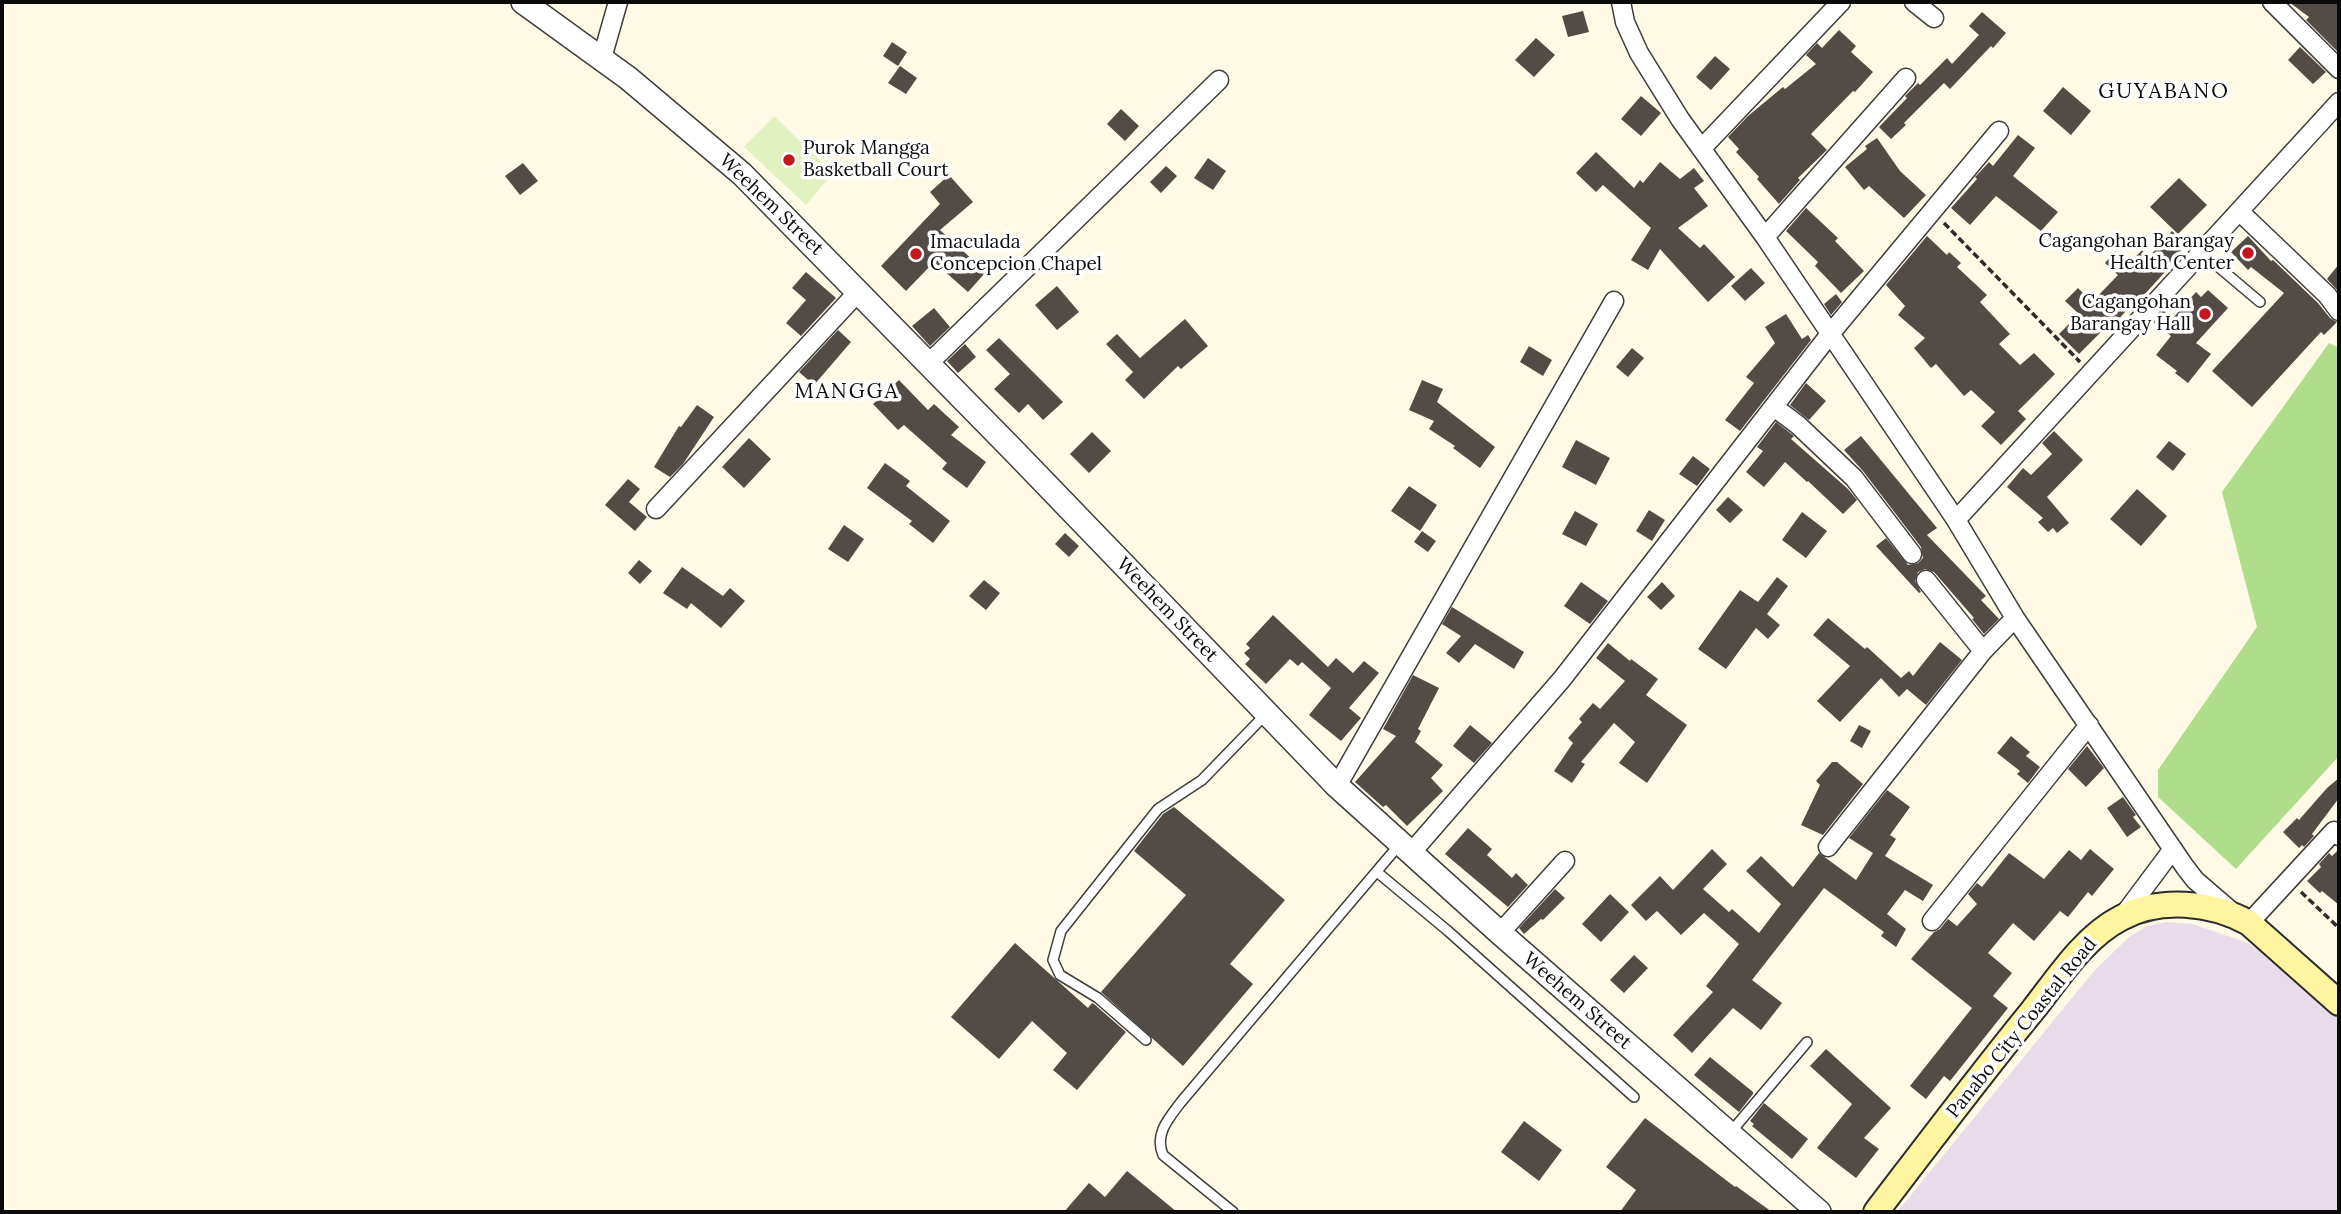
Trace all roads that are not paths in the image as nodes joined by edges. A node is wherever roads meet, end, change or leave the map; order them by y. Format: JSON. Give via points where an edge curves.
{"nodes":[{"id":1,"x":523,"y":2,"type":"edge"},
{"id":2,"x":618,"y":2,"type":"edge"},
{"id":3,"x":1621,"y":2,"type":"edge"},
{"id":4,"x":1842,"y":2,"type":"edge"},
{"id":5,"x":1914,"y":2,"type":"edge"},
{"id":6,"x":2272,"y":2,"type":"edge"},
{"id":7,"x":1934,"y":18,"type":"dead end"},
{"id":8,"x":602,"y":58,"type":"junction"},
{"id":9,"x":2339,"y":69,"type":"edge"},
{"id":10,"x":1906,"y":78,"type":"dead end"},
{"id":11,"x":1219,"y":80,"type":"dead end"},
{"id":12,"x":2339,"y":102,"type":"edge"},
{"id":13,"x":1999,"y":131,"type":"dead end"},
{"id":14,"x":1702,"y":148,"type":"junction"},
{"id":15,"x":2239,"y":212,"type":"junction"},
{"id":16,"x":1765,"y":237,"type":"junction"},
{"id":17,"x":2202,"y":253,"type":"junction"},
{"id":18,"x":859,"y":291,"type":"junction"},
{"id":19,"x":1614,"y":302,"type":"dead end"},
{"id":20,"x":2260,"y":302,"type":"dead end"},
{"id":21,"x":2339,"y":311,"type":"edge"},
{"id":22,"x":1830,"y":334,"type":"junction"},
{"id":23,"x":929,"y":363,"type":"junction"},
{"id":24,"x":1774,"y":407,"type":"junction"},
{"id":25,"x":656,"y":509,"type":"dead end"},
{"id":26,"x":1956,"y":520,"type":"junction"},
{"id":27,"x":1912,"y":554,"type":"dead end"},
{"id":28,"x":1926,"y":580,"type":"dead end"},
{"id":29,"x":2015,"y":618,"type":"junction"},
{"id":30,"x":1983,"y":651,"type":"junction"},
{"id":31,"x":1266,"y":714,"type":"junction"},
{"id":32,"x":2089,"y":724,"type":"junction"},
{"id":33,"x":1337,"y":786,"type":"junction"},
{"id":34,"x":2338,"y":830,"type":"edge"},
{"id":35,"x":1828,"y":847,"type":"dead end"},
{"id":36,"x":1406,"y":849,"type":"junction"},
{"id":37,"x":2173,"y":849,"type":"junction"},
{"id":38,"x":1565,"y":861,"type":"dead end"},
{"id":39,"x":1377,"y":872,"type":"junction"},
{"id":40,"x":2122,"y":917,"type":"junction"},
{"id":41,"x":2242,"y":919,"type":"junction"},
{"id":42,"x":1932,"y":921,"type":"dead end"},
{"id":43,"x":1500,"y":933,"type":"junction"},
{"id":44,"x":2339,"y":1003,"type":"edge"},
{"id":45,"x":1146,"y":1040,"type":"dead end"},
{"id":46,"x":1807,"y":1042,"type":"dead end"},
{"id":47,"x":1634,"y":1097,"type":"dead end"},
{"id":48,"x":1729,"y":1135,"type":"junction"},
{"id":49,"x":1233,"y":1212,"type":"edge"},
{"id":50,"x":1819,"y":1212,"type":"edge"},
{"id":51,"x":1876,"y":1212,"type":"edge"}],
"edges":[{"from":1,"to":8,"type":"street","name":"Weehem Street"},
{"from":2,"to":8,"type":"street"},
{"from":3,"to":14,"type":"street","via":[[1644,64]]},
{"from":4,"to":14,"type":"street"},
{"from":5,"to":7,"type":"street"},
{"from":6,"to":9,"type":"street"},
{"from":8,"to":18,"type":"street","name":"Weehem Street","via":[[742,174]]},
{"from":10,"to":16,"type":"street"},
{"from":11,"to":23,"type":"street"},
{"from":12,"to":15,"type":"street"},
{"from":13,"to":22,"type":"street"},
{"from":14,"to":16,"type":"street"},
{"from":15,"to":17,"type":"street"},
{"from":15,"to":21,"type":"street","via":[[2328,295]]},
{"from":16,"to":22,"type":"street"},
{"from":17,"to":20,"type":"lane"},
{"from":17,"to":26,"type":"street"},
{"from":18,"to":23,"type":"street","name":"Weehem Street"},
{"from":18,"to":25,"type":"street"},
{"from":19,"to":33,"type":"street"},
{"from":22,"to":24,"type":"street"},
{"from":22,"to":26,"type":"street"},
{"from":23,"to":31,"type":"street","name":"Weehem Street"},
{"from":24,"to":27,"type":"street","via":[[1853,478]]},
{"from":24,"to":36,"type":"street","via":[[1562,679]]},
{"from":26,"to":29,"type":"street"},
{"from":28,"to":30,"type":"street"},
{"from":29,"to":30,"type":"street"},
{"from":29,"to":32,"type":"street"},
{"from":30,"to":35,"type":"street"},
{"from":31,"to":33,"type":"street","name":"Weehem Street"},
{"from":31,"to":45,"type":"lane","via":[[1202,780],[1158,809],[1061,931],[1053,960],[1060,975],[1098,998]]},
{"from":32,"to":37,"type":"street"},
{"from":32,"to":42,"type":"street"},
{"from":33,"to":36,"type":"street","name":"Weehem Street"},
{"from":34,"to":41,"type":"street","via":[[2289,881]]},
{"from":36,"to":39,"type":"lane"},
{"from":36,"to":43,"type":"street","name":"Weehem Street"},
{"from":37,"to":40,"type":"street"},
{"from":37,"to":41,"type":"street","via":[[2195,880]]},
{"from":38,"to":43,"type":"street"},
{"from":39,"to":47,"type":"lane"},
{"from":39,"to":49,"type":"lane","via":[[1181,1102],[1161,1133],[1163,1155]]},
{"from":40,"to":41,"type":"main road","name":"Panabo City Coastal Road","via":[[2183,904]]},
{"from":40,"to":51,"type":"main road","name":"Panabo City Coastal Road","via":[[2091,940],[2071,963]]},
{"from":41,"to":44,"type":"main road","name":"Panabo City Coastal Road"},
{"from":43,"to":48,"type":"street","name":"Weehem Street"},
{"from":46,"to":48,"type":"lane"},
{"from":48,"to":50,"type":"street","name":"Weehem Street"}]}
